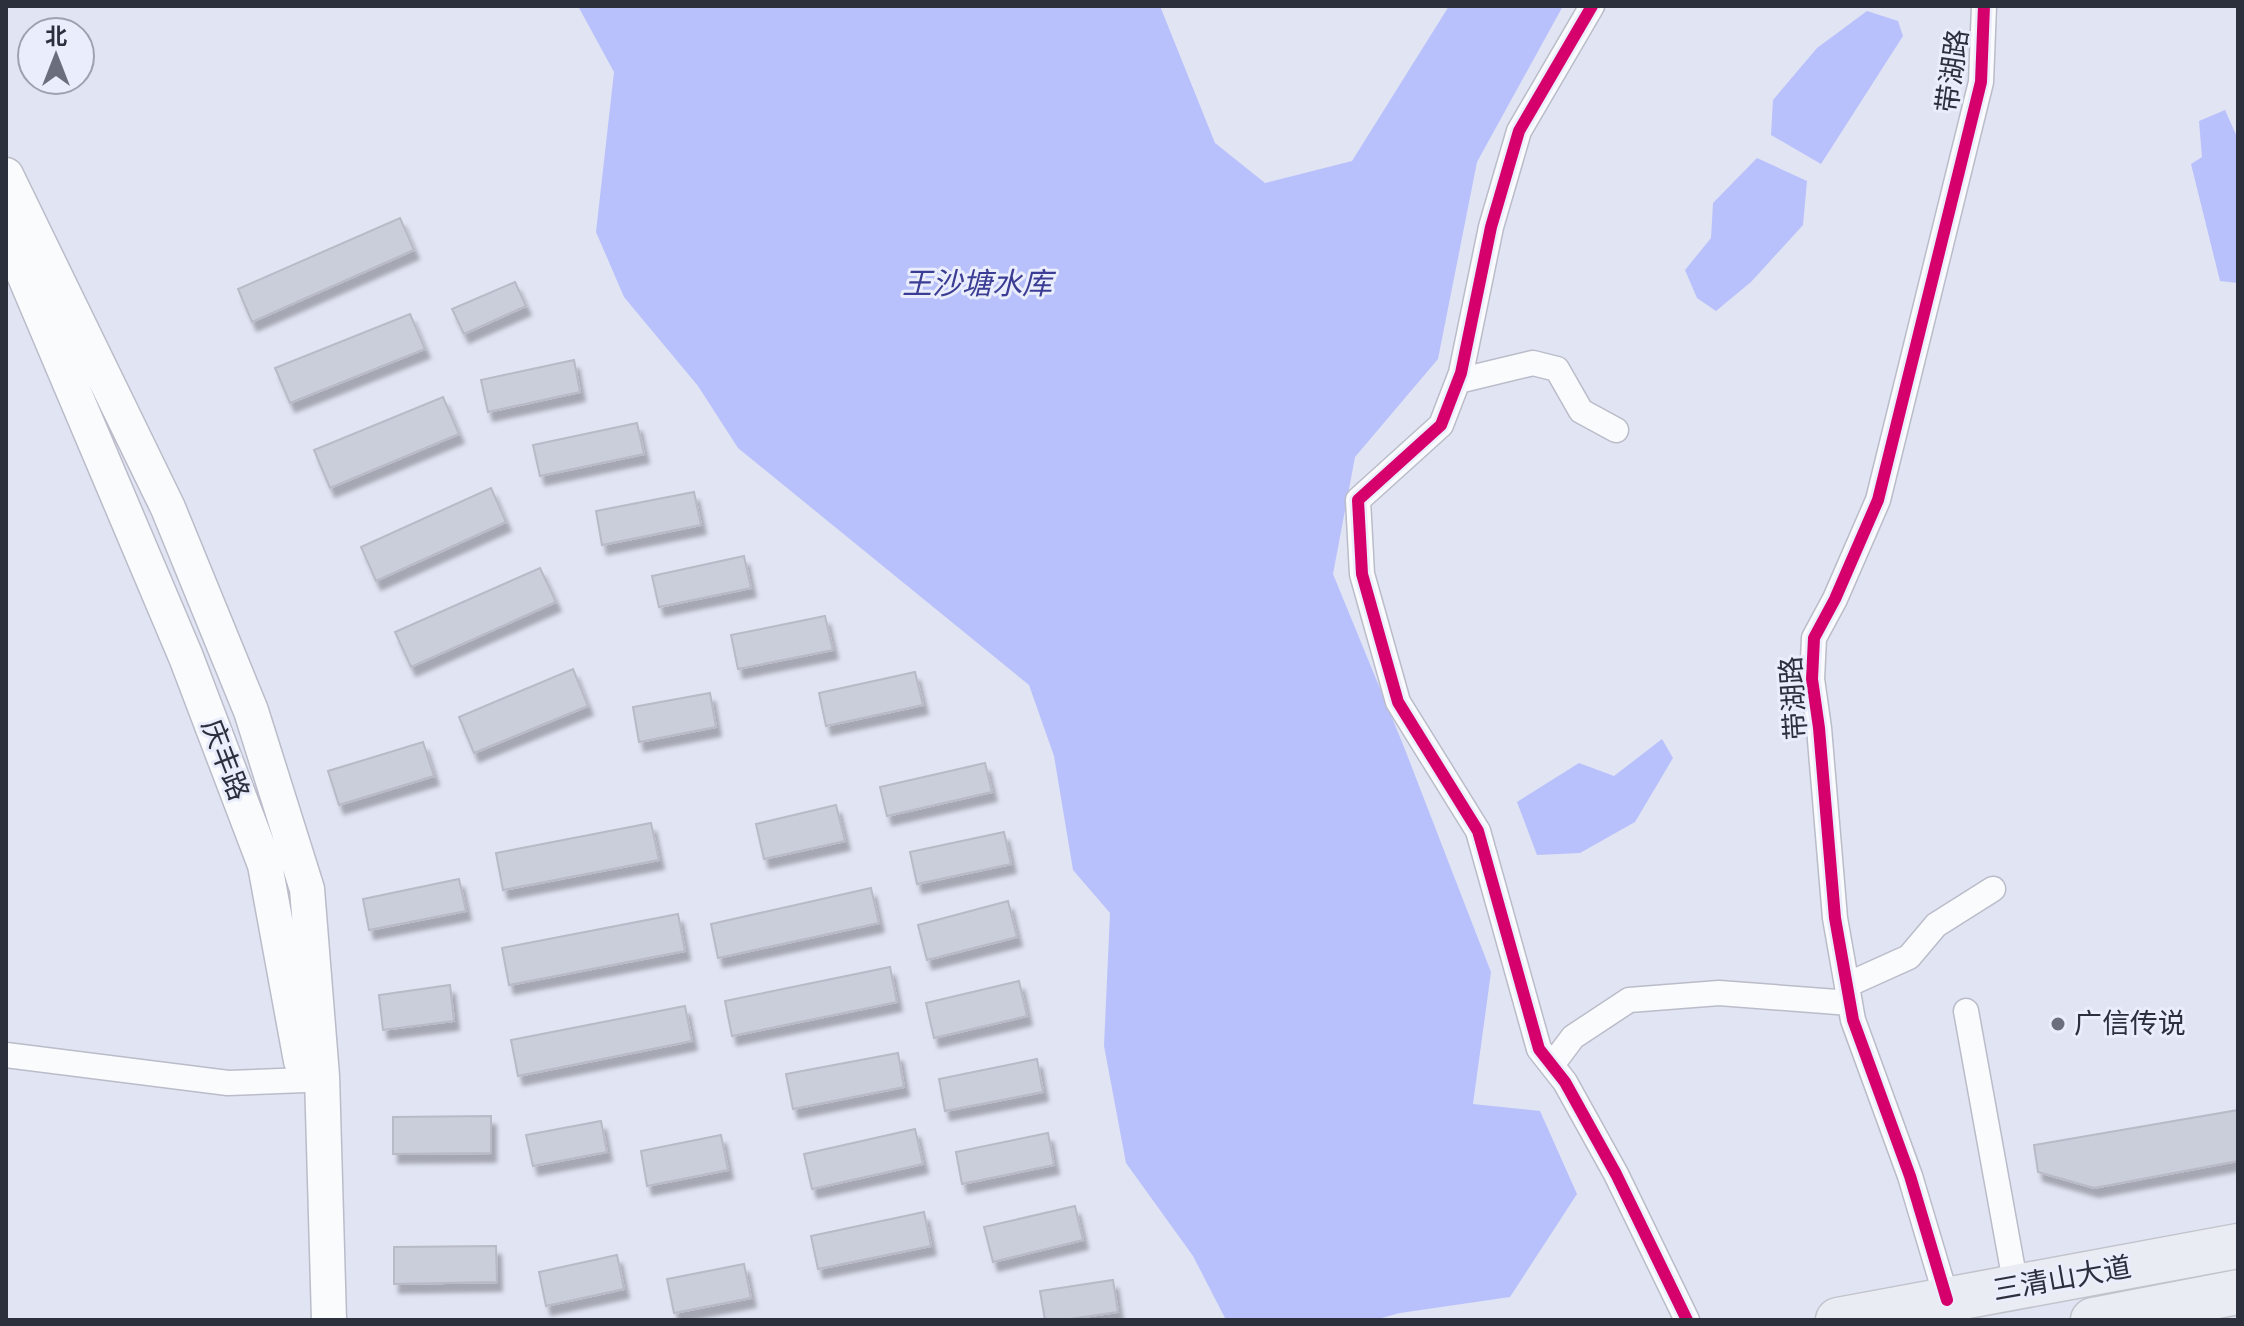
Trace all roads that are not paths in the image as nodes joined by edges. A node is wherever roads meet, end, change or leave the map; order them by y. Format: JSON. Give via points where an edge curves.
{"nodes":[{"id":1,"x":1592,"y":6,"type":"edge"},
{"id":2,"x":1984,"y":6,"type":"edge"},
{"id":3,"x":6,"y":175,"type":"edge"},
{"id":4,"x":6,"y":232,"type":"edge"},
{"id":5,"x":1458,"y":381,"type":"junction"},
{"id":6,"x":1616,"y":430,"type":"dead end"},
{"id":7,"x":1993,"y":889,"type":"dead end"},
{"id":8,"x":1849,"y":994,"type":"junction"},
{"id":9,"x":1966,"y":1011,"type":"dead end"},
{"id":10,"x":6,"y":1055,"type":"edge"},
{"id":11,"x":1552,"y":1065,"type":"junction"},
{"id":12,"x":305,"y":1080,"type":"junction"},
{"id":13,"x":2238,"y":1246,"type":"edge"},
{"id":14,"x":2016,"y":1287,"type":"junction"},
{"id":15,"x":2238,"y":1292,"type":"edge"},
{"id":16,"x":1939,"y":1311,"type":"edge"},
{"id":17,"x":312,"y":1320,"type":"edge"},
{"id":18,"x":329,"y":1320,"type":"edge"},
{"id":19,"x":1687,"y":1320,"type":"edge"},
{"id":20,"x":1838,"y":1320,"type":"edge"},
{"id":21,"x":2093,"y":1320,"type":"edge"}],
"edges":[{"from":1,"to":5,"type":"street","via":[[1519,131],[1491,227]]},
{"from":2,"to":8,"type":"street","name":"带湖路","via":[[1981,82],[1878,500],[1814,638],[1812,679],[1835,918]]},
{"from":3,"to":18,"type":"main road","via":[[168,508],[251,711],[307,889],[322,1076]]},
{"from":4,"to":12,"type":"main road","name":"庆丰路","via":[[186,657],[265,865]]},
{"from":5,"to":6,"type":"street","via":[[1533,363],[1557,369],[1581,411]]},
{"from":5,"to":11,"type":"street","via":[[1441,425],[1358,500],[1362,574],[1398,702],[1478,831],[1539,1049]]},
{"from":7,"to":8,"type":"street","via":[[1936,925],[1909,957]]},
{"from":8,"to":11,"type":"street","via":[[1719,993],[1629,1000],[1573,1037]]},
{"from":8,"to":16,"type":"street","name":"带湖路","via":[[1853,1020],[1910,1176]]},
{"from":9,"to":14,"type":"street"},
{"from":10,"to":12,"type":"street","via":[[228,1083]]},
{"from":11,"to":19,"type":"street","via":[[1616,1174]]},
{"from":12,"to":17,"type":"main road","name":"庆丰路"},
{"from":13,"to":14,"type":"highway","name":"三清山大道"},
{"from":14,"to":16,"type":"highway","name":"三清山大道"},
{"from":15,"to":21,"type":"highway","name":"三清山大道"},
{"from":16,"to":20,"type":"highway","name":"三清山大道"}]}
